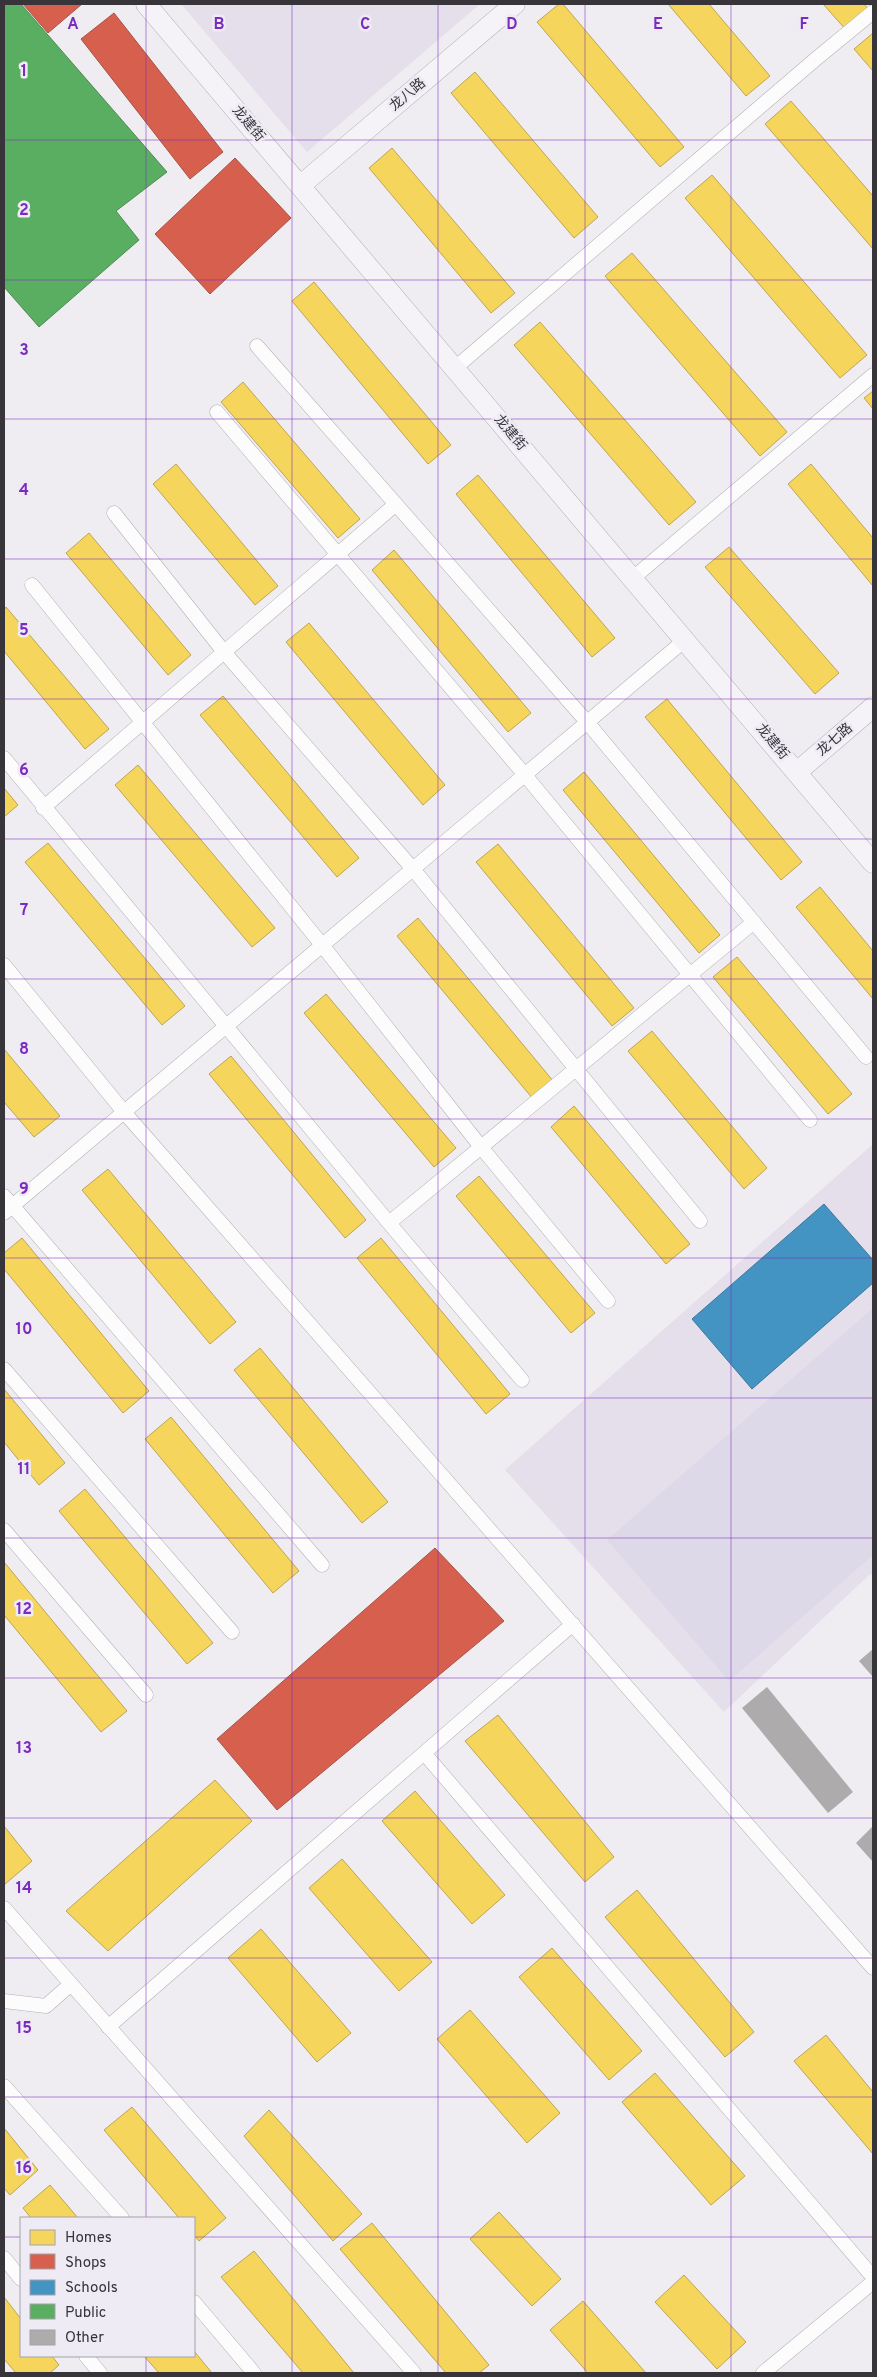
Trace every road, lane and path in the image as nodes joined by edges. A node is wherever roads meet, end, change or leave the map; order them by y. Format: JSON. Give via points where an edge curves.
{"nodes":[{"id":1,"x":146,"y":4,"type":"edge"},
{"id":2,"x":515,"y":4,"type":"edge"},
{"id":3,"x":873,"y":12,"type":"edge"},
{"id":4,"x":301,"y":185,"type":"junction"},
{"id":5,"x":257,"y":346,"type":"dead end"},
{"id":6,"x":455,"y":368,"type":"junction"},
{"id":7,"x":873,"y":375,"type":"edge"},
{"id":8,"x":217,"y":412,"type":"dead end"},
{"id":9,"x":396,"y":504,"type":"junction"},
{"id":10,"x":114,"y":514,"type":"dead end"},
{"id":11,"x":337,"y":554,"type":"junction"},
{"id":12,"x":633,"y":578,"type":"junction"},
{"id":13,"x":32,"y":585,"type":"dead end"},
{"id":14,"x":685,"y":640,"type":"junction"},
{"id":15,"x":224,"y":652,"type":"junction"},
{"id":16,"x":873,"y":708,"type":"edge"},
{"id":17,"x":142,"y":722,"type":"junction"},
{"id":18,"x":587,"y":722,"type":"junction"},
{"id":19,"x":4,"y":758,"type":"edge"},
{"id":20,"x":797,"y":772,"type":"junction"},
{"id":21,"x":525,"y":774,"type":"junction"},
{"id":22,"x":43,"y":808,"type":"junction"},
{"id":23,"x":873,"y":863,"type":"edge"},
{"id":24,"x":412,"y":869,"type":"junction"},
{"id":25,"x":754,"y":922,"type":"junction"},
{"id":26,"x":322,"y":945,"type":"junction"},
{"id":27,"x":4,"y":965,"type":"edge"},
{"id":28,"x":690,"y":975,"type":"junction"},
{"id":29,"x":227,"y":1025,"type":"junction"},
{"id":30,"x":866,"y":1056,"type":"dead end"},
{"id":31,"x":577,"y":1068,"type":"junction"},
{"id":32,"x":124,"y":1112,"type":"junction"},
{"id":33,"x":810,"y":1120,"type":"dead end"},
{"id":34,"x":481,"y":1147,"type":"junction"},
{"id":35,"x":6,"y":1205,"type":"edge"},
{"id":36,"x":700,"y":1221,"type":"dead end"},
{"id":37,"x":389,"y":1223,"type":"junction"},
{"id":38,"x":608,"y":1301,"type":"dead end"},
{"id":39,"x":4,"y":1369,"type":"edge"},
{"id":40,"x":522,"y":1380,"type":"dead end"},
{"id":41,"x":4,"y":1530,"type":"edge"},
{"id":42,"x":322,"y":1565,"type":"dead end"},
{"id":43,"x":573,"y":1624,"type":"junction"},
{"id":44,"x":232,"y":1632,"type":"dead end"},
{"id":45,"x":146,"y":1695,"type":"dead end"},
{"id":46,"x":424,"y":1753,"type":"junction"},
{"id":47,"x":5,"y":1912,"type":"edge"},
{"id":48,"x":873,"y":1968,"type":"edge"},
{"id":49,"x":70,"y":1984,"type":"junction"},
{"id":50,"x":4,"y":2001,"type":"edge"},
{"id":51,"x":108,"y":2026,"type":"junction"},
{"id":52,"x":4,"y":2086,"type":"edge"},
{"id":53,"x":121,"y":2217,"type":"edge"},
{"id":54,"x":4,"y":2258,"type":"edge"},
{"id":55,"x":873,"y":2277,"type":"edge"},
{"id":56,"x":20,"y":2278,"type":"edge"},
{"id":57,"x":873,"y":2282,"type":"edge"},
{"id":58,"x":195,"y":2303,"type":"edge"},
{"id":59,"x":87,"y":2357,"type":"edge"},
{"id":60,"x":100,"y":2373,"type":"edge"},
{"id":61,"x":254,"y":2373,"type":"edge"},
{"id":62,"x":414,"y":2373,"type":"edge"},
{"id":63,"x":763,"y":2373,"type":"edge"}],
"edges":[{"from":1,"to":4,"type":"street","name":"龙建街"},
{"from":2,"to":4,"type":"street","name":"龙八路"},
{"from":3,"to":6,"type":"street"},
{"from":4,"to":6,"type":"street","name":"龙建街"},
{"from":5,"to":9,"type":"street"},
{"from":6,"to":12,"type":"street","name":"龙建街"},
{"from":7,"to":12,"type":"street"},
{"from":8,"to":11,"type":"street"},
{"from":9,"to":11,"type":"street"},
{"from":9,"to":18,"type":"street"},
{"from":10,"to":15,"type":"street"},
{"from":11,"to":15,"type":"street"},
{"from":11,"to":21,"type":"street"},
{"from":12,"to":14,"type":"street","name":"龙建街"},
{"from":13,"to":17,"type":"street"},
{"from":14,"to":18,"type":"street"},
{"from":14,"to":20,"type":"street","name":"龙建街"},
{"from":15,"to":17,"type":"street"},
{"from":15,"to":24,"type":"street"},
{"from":16,"to":20,"type":"street","name":"龙七路"},
{"from":17,"to":22,"type":"street"},
{"from":17,"to":26,"type":"street"},
{"from":18,"to":21,"type":"street"},
{"from":18,"to":25,"type":"street"},
{"from":19,"to":22,"type":"street"},
{"from":20,"to":23,"type":"street","name":"龙建街"},
{"from":21,"to":24,"type":"street"},
{"from":21,"to":28,"type":"street"},
{"from":22,"to":29,"type":"street"},
{"from":24,"to":26,"type":"street"},
{"from":24,"to":31,"type":"street"},
{"from":25,"to":28,"type":"street"},
{"from":25,"to":30,"type":"street"},
{"from":26,"to":29,"type":"street"},
{"from":26,"to":34,"type":"street"},
{"from":27,"to":32,"type":"street"},
{"from":28,"to":31,"type":"street"},
{"from":28,"to":33,"type":"street"},
{"from":29,"to":32,"type":"street"},
{"from":29,"to":37,"type":"street"},
{"from":31,"to":34,"type":"street"},
{"from":31,"to":36,"type":"street"},
{"from":32,"to":35,"type":"street"},
{"from":32,"to":43,"type":"street"},
{"from":34,"to":37,"type":"street"},
{"from":34,"to":38,"type":"street"},
{"from":35,"to":42,"type":"street"},
{"from":37,"to":40,"type":"street"},
{"from":39,"to":44,"type":"street"},
{"from":41,"to":45,"type":"street"},
{"from":43,"to":46,"type":"street"},
{"from":43,"to":48,"type":"street"},
{"from":46,"to":51,"type":"street"},
{"from":46,"to":55,"type":"street"},
{"from":47,"to":49,"type":"street"},
{"from":49,"to":50,"type":"street","via":[[46,2006]]},
{"from":49,"to":51,"type":"street"},
{"from":51,"to":62,"type":"street"},
{"from":52,"to":53,"type":"street"},
{"from":54,"to":56,"type":"street"},
{"from":57,"to":63,"type":"street"},
{"from":58,"to":61,"type":"street"},
{"from":59,"to":60,"type":"street"}]}
